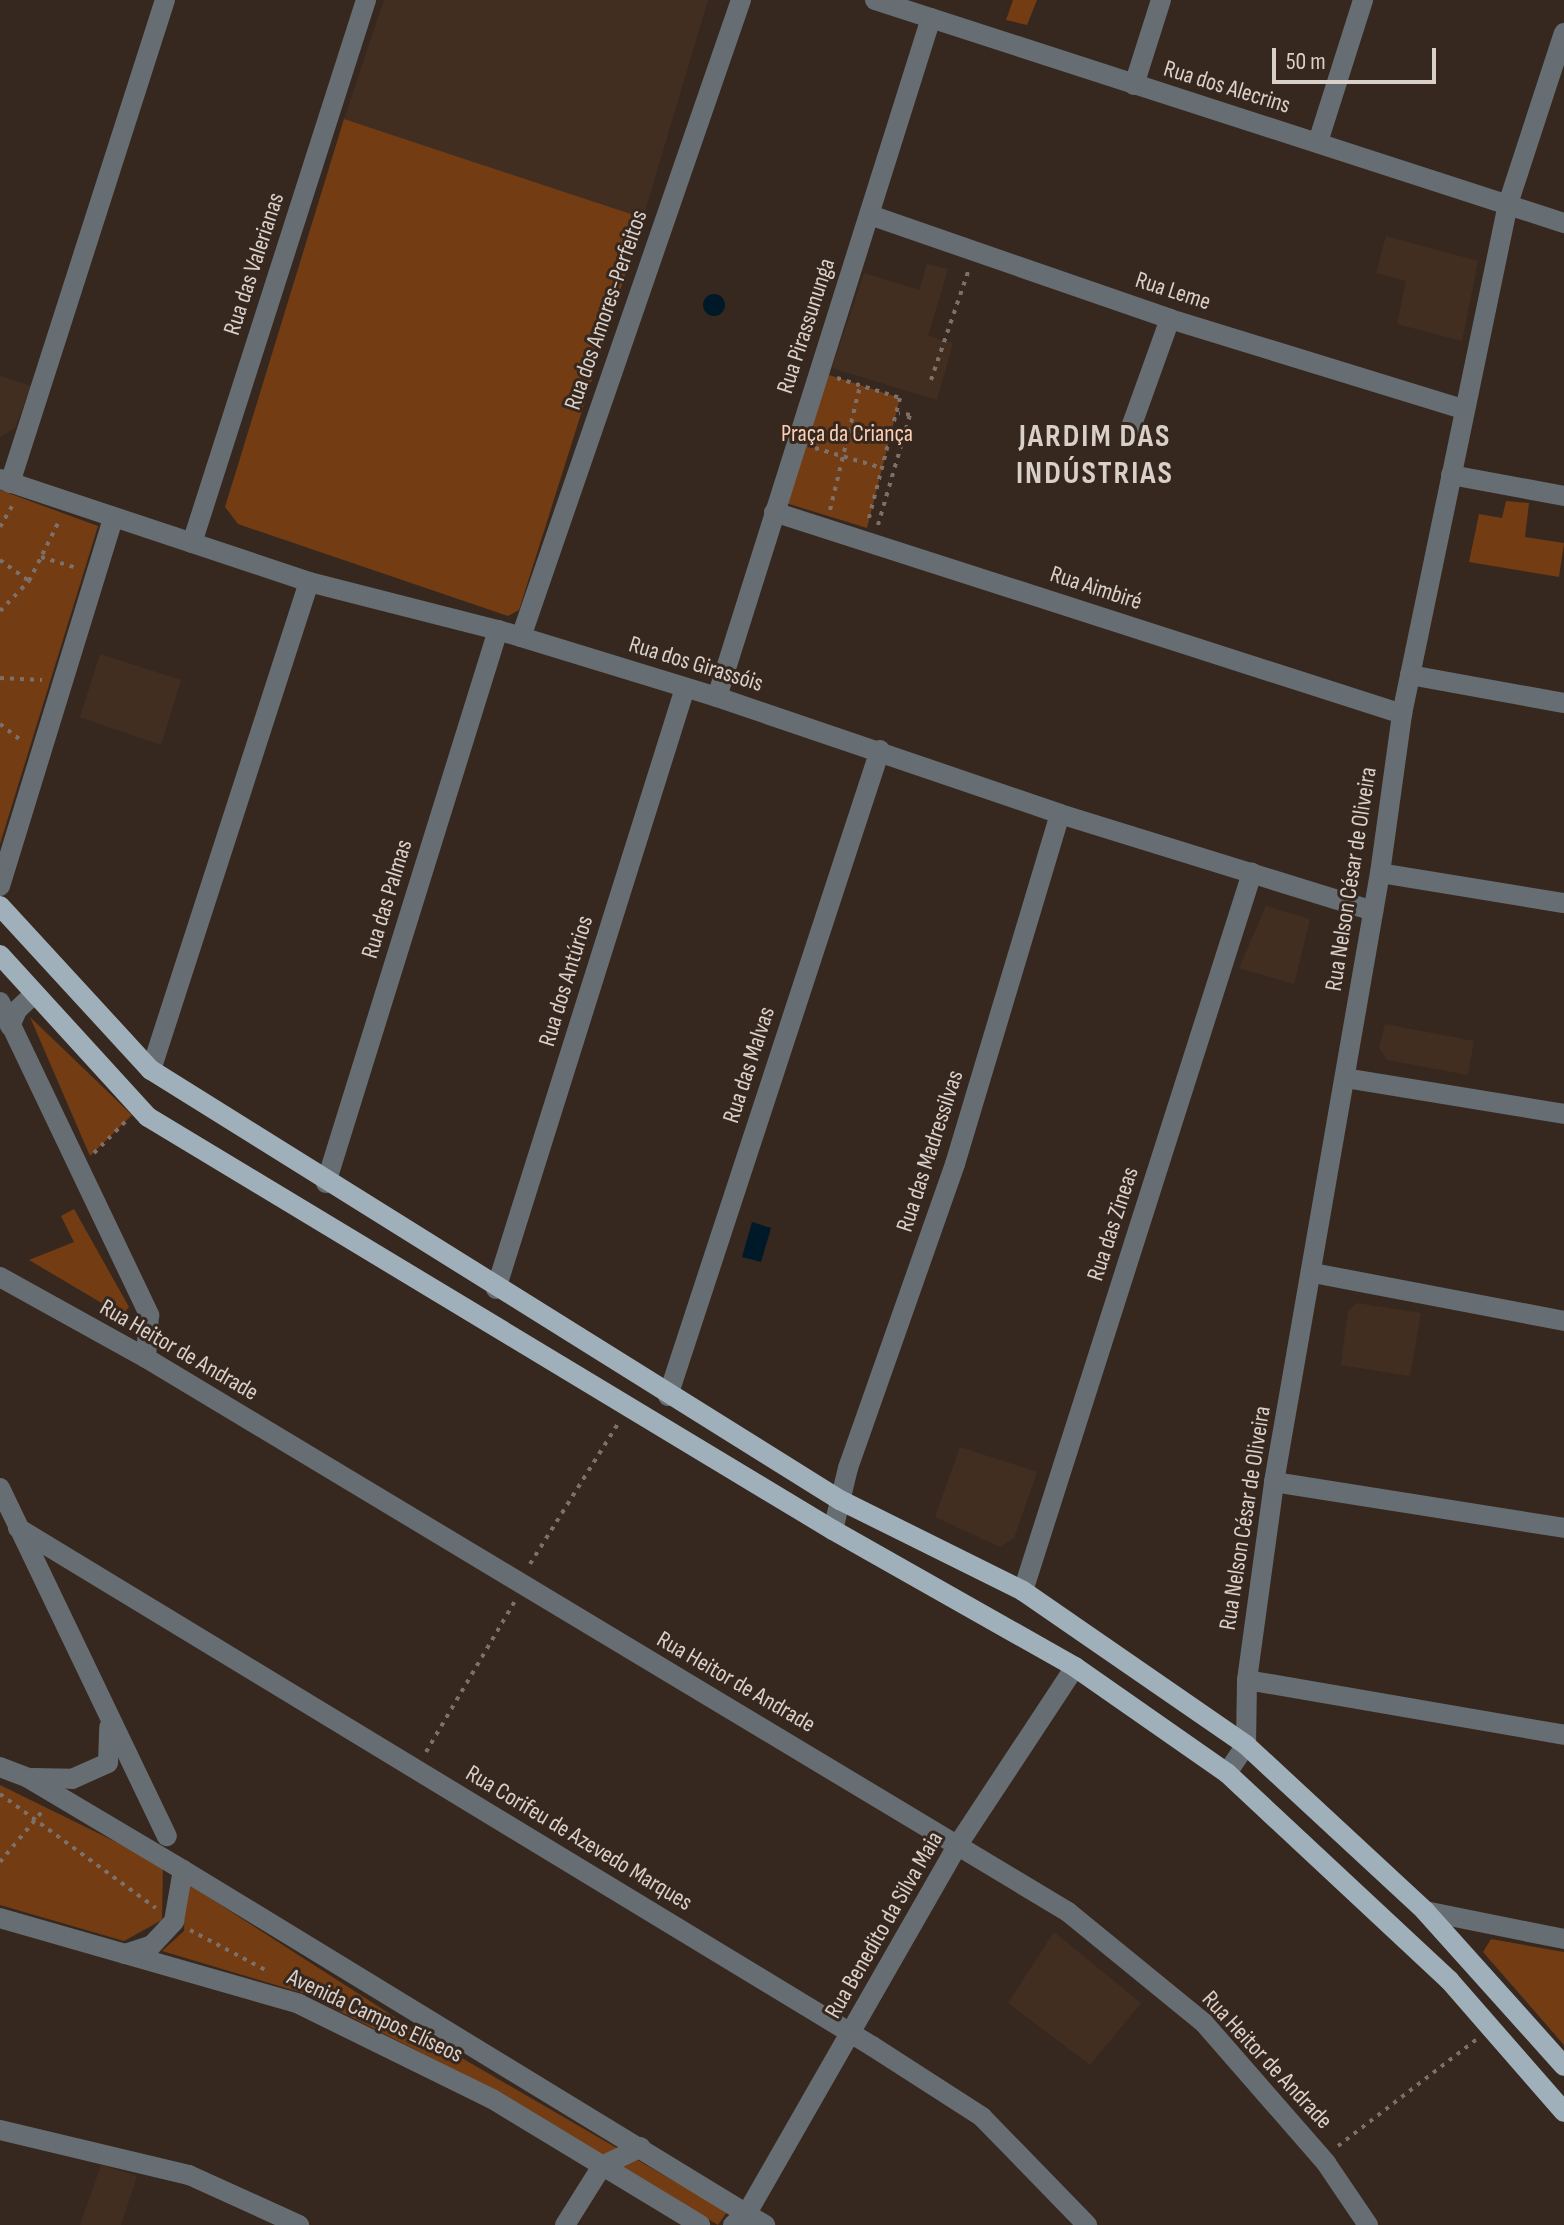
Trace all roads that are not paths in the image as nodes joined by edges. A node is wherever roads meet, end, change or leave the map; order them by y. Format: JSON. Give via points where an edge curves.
{"nodes":[{"id":1,"x":165,"y":0,"type":"edge"},
{"id":2,"x":366,"y":0,"type":"edge"},
{"id":3,"x":741,"y":0,"type":"edge"},
{"id":4,"x":875,"y":0,"type":"edge"},
{"id":5,"x":947,"y":0,"type":"edge"},
{"id":6,"x":1161,"y":0,"type":"edge"},
{"id":7,"x":1363,"y":0,"type":"edge"},
{"id":8,"x":936,"y":19,"type":"junction"},
{"id":9,"x":1564,"y":33,"type":"edge"},
{"id":10,"x":1134,"y":85,"type":"junction"},
{"id":11,"x":1318,"y":142,"type":"junction"},
{"id":12,"x":1508,"y":204,"type":"junction"},
{"id":13,"x":870,"y":215,"type":"junction"},
{"id":14,"x":1564,"y":223,"type":"edge"},
{"id":15,"x":1170,"y":319,"type":"junction"},
{"id":16,"x":1463,"y":409,"type":"junction"},
{"id":17,"x":1130,"y":430,"type":"dead end"},
{"id":18,"x":1451,"y":475,"type":"junction"},
{"id":19,"x":9,"y":486,"type":"edge"},
{"id":20,"x":1564,"y":496,"type":"edge"},
{"id":21,"x":774,"y":512,"type":"junction"},
{"id":22,"x":113,"y":518,"type":"junction"},
{"id":23,"x":192,"y":543,"type":"junction"},
{"id":24,"x":309,"y":582,"type":"junction"},
{"id":25,"x":498,"y":630,"type":"junction"},
{"id":26,"x":521,"y":637,"type":"junction"},
{"id":27,"x":1410,"y":675,"type":"junction"},
{"id":28,"x":685,"y":688,"type":"junction"},
{"id":29,"x":717,"y":697,"type":"junction"},
{"id":30,"x":1564,"y":703,"type":"edge"},
{"id":31,"x":1402,"y":714,"type":"junction"},
{"id":32,"x":880,"y":750,"type":"junction"},
{"id":33,"x":1060,"y":814,"type":"junction"},
{"id":34,"x":1252,"y":873,"type":"junction"},
{"id":35,"x":1380,"y":873,"type":"junction"},
{"id":36,"x":0,"y":886,"type":"edge"},
{"id":37,"x":1564,"y":903,"type":"edge"},
{"id":38,"x":0,"y":906,"type":"edge"},
{"id":39,"x":1373,"y":911,"type":"junction"},
{"id":40,"x":0,"y":955,"type":"edge"},
{"id":41,"x":33,"y":995,"type":"junction"},
{"id":42,"x":0,"y":1002,"type":"edge"},
{"id":43,"x":10,"y":1026,"type":"junction"},
{"id":44,"x":151,"y":1070,"type":"junction"},
{"id":45,"x":1345,"y":1078,"type":"junction"},
{"id":46,"x":1564,"y":1114,"type":"edge"},
{"id":47,"x":326,"y":1183,"type":"junction"},
{"id":48,"x":1313,"y":1273,"type":"junction"},
{"id":49,"x":0,"y":1277,"type":"edge"},
{"id":50,"x":496,"y":1289,"type":"junction"},
{"id":51,"x":1564,"y":1321,"type":"edge"},
{"id":52,"x":146,"y":1358,"type":"junction"},
{"id":53,"x":668,"y":1396,"type":"junction"},
{"id":54,"x":1274,"y":1482,"type":"junction"},
{"id":55,"x":0,"y":1488,"type":"edge"},
{"id":56,"x":840,"y":1500,"type":"junction"},
{"id":57,"x":18,"y":1528,"type":"junction"},
{"id":58,"x":1564,"y":1528,"type":"edge"},
{"id":59,"x":833,"y":1530,"type":"junction"},
{"id":60,"x":1023,"y":1591,"type":"junction"},
{"id":61,"x":1075,"y":1667,"type":"junction"},
{"id":62,"x":1247,"y":1680,"type":"junction"},
{"id":63,"x":109,"y":1719,"type":"junction"},
{"id":64,"x":1564,"y":1735,"type":"edge"},
{"id":65,"x":1246,"y":1745,"type":"junction"},
{"id":66,"x":0,"y":1767,"type":"edge"},
{"id":67,"x":1227,"y":1773,"type":"junction"},
{"id":68,"x":28,"y":1778,"type":"junction"},
{"id":69,"x":167,"y":1836,"type":"dead end"},
{"id":70,"x":959,"y":1843,"type":"junction"},
{"id":71,"x":183,"y":1870,"type":"junction"},
{"id":72,"x":1425,"y":1911,"type":"junction"},
{"id":73,"x":0,"y":1918,"type":"edge"},
{"id":74,"x":1564,"y":1939,"type":"edge"},
{"id":75,"x":125,"y":1954,"type":"junction"},
{"id":76,"x":852,"y":2033,"type":"junction"},
{"id":77,"x":1564,"y":2066,"type":"edge"},
{"id":78,"x":1564,"y":2112,"type":"edge"},
{"id":79,"x":0,"y":2130,"type":"edge"},
{"id":80,"x":641,"y":2147,"type":"junction"},
{"id":81,"x":602,"y":2166,"type":"junction"},
{"id":82,"x":740,"y":2219,"type":"edge"},
{"id":83,"x":299,"y":2225,"type":"edge"},
{"id":84,"x":565,"y":2225,"type":"edge"},
{"id":85,"x":700,"y":2225,"type":"edge"},
{"id":86,"x":765,"y":2225,"type":"edge"},
{"id":87,"x":1087,"y":2225,"type":"edge"},
{"id":88,"x":1368,"y":2225,"type":"edge"}],
"edges":[{"from":1,"to":19,"type":"street"},
{"from":2,"to":23,"type":"street","name":"Rua das Valerianas"},
{"from":3,"to":26,"type":"street","name":"Rua dos Amores-Perfeitos"},
{"from":4,"to":8,"type":"street","name":"Rua dos Alecrins"},
{"from":5,"to":8,"type":"street","name":"Rua Pirassununga"},
{"from":6,"to":10,"type":"street"},
{"from":7,"to":11,"type":"street"},
{"from":8,"to":10,"type":"street","name":"Rua dos Alecrins"},
{"from":8,"to":13,"type":"street","name":"Rua Pirassununga"},
{"from":9,"to":12,"type":"street","name":"Rua Nelson César de Oliveira"},
{"from":10,"to":11,"type":"street","name":"Rua dos Alecrins"},
{"from":11,"to":12,"type":"street","name":"Rua dos Alecrins"},
{"from":12,"to":14,"type":"street","name":"Rua dos Alecrins"},
{"from":12,"to":16,"type":"street","name":"Rua Nelson César de Oliveira"},
{"from":13,"to":15,"type":"street","name":"Rua Leme"},
{"from":13,"to":21,"type":"street","name":"Rua Pirassununga"},
{"from":15,"to":16,"type":"street","name":"Rua Leme"},
{"from":15,"to":17,"type":"street"},
{"from":16,"to":18,"type":"street","name":"Rua Nelson César de Oliveira"},
{"from":18,"to":20,"type":"street"},
{"from":18,"to":27,"type":"street","name":"Rua Nelson César de Oliveira"},
{"from":19,"to":22,"type":"street","name":"Rua dos Girassóis"},
{"from":21,"to":29,"type":"street","name":"Rua Pirassununga"},
{"from":21,"to":31,"type":"street","name":"Rua Aimbiré","via":[[870,535]]},
{"from":22,"to":23,"type":"street","name":"Rua dos Girassóis"},
{"from":22,"to":36,"type":"street"},
{"from":23,"to":24,"type":"street","name":"Rua dos Girassóis"},
{"from":24,"to":25,"type":"street","name":"Rua dos Girassóis"},
{"from":24,"to":44,"type":"street"},
{"from":25,"to":26,"type":"street","name":"Rua dos Girassóis"},
{"from":25,"to":47,"type":"street","name":"Rua das Palmas"},
{"from":26,"to":28,"type":"street","name":"Rua dos Girassóis"},
{"from":27,"to":30,"type":"street"},
{"from":27,"to":31,"type":"street","name":"Rua Nelson César de Oliveira"},
{"from":28,"to":29,"type":"street","name":"Rua dos Girassóis"},
{"from":28,"to":50,"type":"street","name":"Rua dos Antúrios"},
{"from":29,"to":32,"type":"street","name":"Rua dos Girassóis"},
{"from":31,"to":35,"type":"street","name":"Rua Nelson César de Oliveira"},
{"from":32,"to":33,"type":"street","name":"Rua dos Girassóis"},
{"from":32,"to":53,"type":"street","name":"Rua das Malvas"},
{"from":33,"to":34,"type":"street","name":"Rua dos Girassóis"},
{"from":33,"to":56,"type":"street","name":"Rua das Madressilvas","via":[[955,1164]]},
{"from":34,"to":39,"type":"street","name":"Rua dos Girassóis"},
{"from":34,"to":60,"type":"street","name":"Rua das Zineas"},
{"from":35,"to":37,"type":"street"},
{"from":35,"to":39,"type":"street","name":"Rua Nelson César de Oliveira"},
{"from":38,"to":44,"type":"main road"},
{"from":39,"to":45,"type":"street","name":"Rua Nelson César de Oliveira"},
{"from":40,"to":41,"type":"main road"},
{"from":41,"to":43,"type":"street"},
{"from":41,"to":59,"type":"main road","via":[[148,1117]]},
{"from":42,"to":43,"type":"street"},
{"from":43,"to":52,"type":"street","via":[[149,1315]]},
{"from":44,"to":47,"type":"main road"},
{"from":45,"to":46,"type":"street"},
{"from":45,"to":48,"type":"street","name":"Rua Nelson César de Oliveira"},
{"from":47,"to":50,"type":"main road"},
{"from":48,"to":51,"type":"street"},
{"from":48,"to":54,"type":"street","name":"Rua Nelson César de Oliveira"},
{"from":49,"to":52,"type":"street","name":"Rua Heitor de Andrade"},
{"from":50,"to":53,"type":"main road"},
{"from":52,"to":70,"type":"street","name":"Rua Heitor de Andrade"},
{"from":53,"to":56,"type":"main road"},
{"from":54,"to":58,"type":"street"},
{"from":54,"to":62,"type":"street","name":"Rua Nelson César de Oliveira"},
{"from":55,"to":57,"type":"street"},
{"from":56,"to":59,"type":"street","name":"Rua das Madressilvas"},
{"from":56,"to":60,"type":"main road"},
{"from":57,"to":63,"type":"street"},
{"from":57,"to":76,"type":"street","name":"Rua Corifeu de Azevedo Marques"},
{"from":59,"to":61,"type":"main road"},
{"from":60,"to":65,"type":"main road"},
{"from":61,"to":67,"type":"main road"},
{"from":61,"to":70,"type":"street","name":"Rua Benedito da Silva Maia"},
{"from":62,"to":64,"type":"street"},
{"from":62,"to":65,"type":"street","name":"Rua Nelson César de Oliveira"},
{"from":63,"to":68,"type":"street","via":[[108,1763],[72,1779]]},
{"from":63,"to":69,"type":"street"},
{"from":65,"to":67,"type":"street"},
{"from":65,"to":72,"type":"main road"},
{"from":66,"to":68,"type":"street"},
{"from":67,"to":78,"type":"main road","via":[[1449,1980]]},
{"from":68,"to":71,"type":"street"},
{"from":70,"to":76,"type":"street","name":"Rua Benedito da Silva Maia"},
{"from":70,"to":88,"type":"street","name":"Rua Heitor de Andrade","via":[[1068,1912],[1204,2023],[1322,2159]]},
{"from":71,"to":75,"type":"street","via":[[174,1921],[152,1945]]},
{"from":71,"to":80,"type":"street"},
{"from":72,"to":74,"type":"street"},
{"from":72,"to":77,"type":"main road"},
{"from":73,"to":75,"type":"street","name":"Avenida Campos Elíseos"},
{"from":75,"to":81,"type":"street","name":"Avenida Campos Elíseos","via":[[299,2004],[494,2100]]},
{"from":76,"to":82,"type":"street","name":"Rua Benedito da Silva Maia"},
{"from":76,"to":87,"type":"street","name":"Rua Corifeu de Azevedo Marques","via":[[982,2117]]},
{"from":79,"to":83,"type":"street","via":[[189,2175]]},
{"from":80,"to":81,"type":"street"},
{"from":80,"to":82,"type":"street"},
{"from":81,"to":84,"type":"street"},
{"from":81,"to":85,"type":"street","name":"Avenida Campos Elíseos"},
{"from":82,"to":86,"type":"street"}]}
